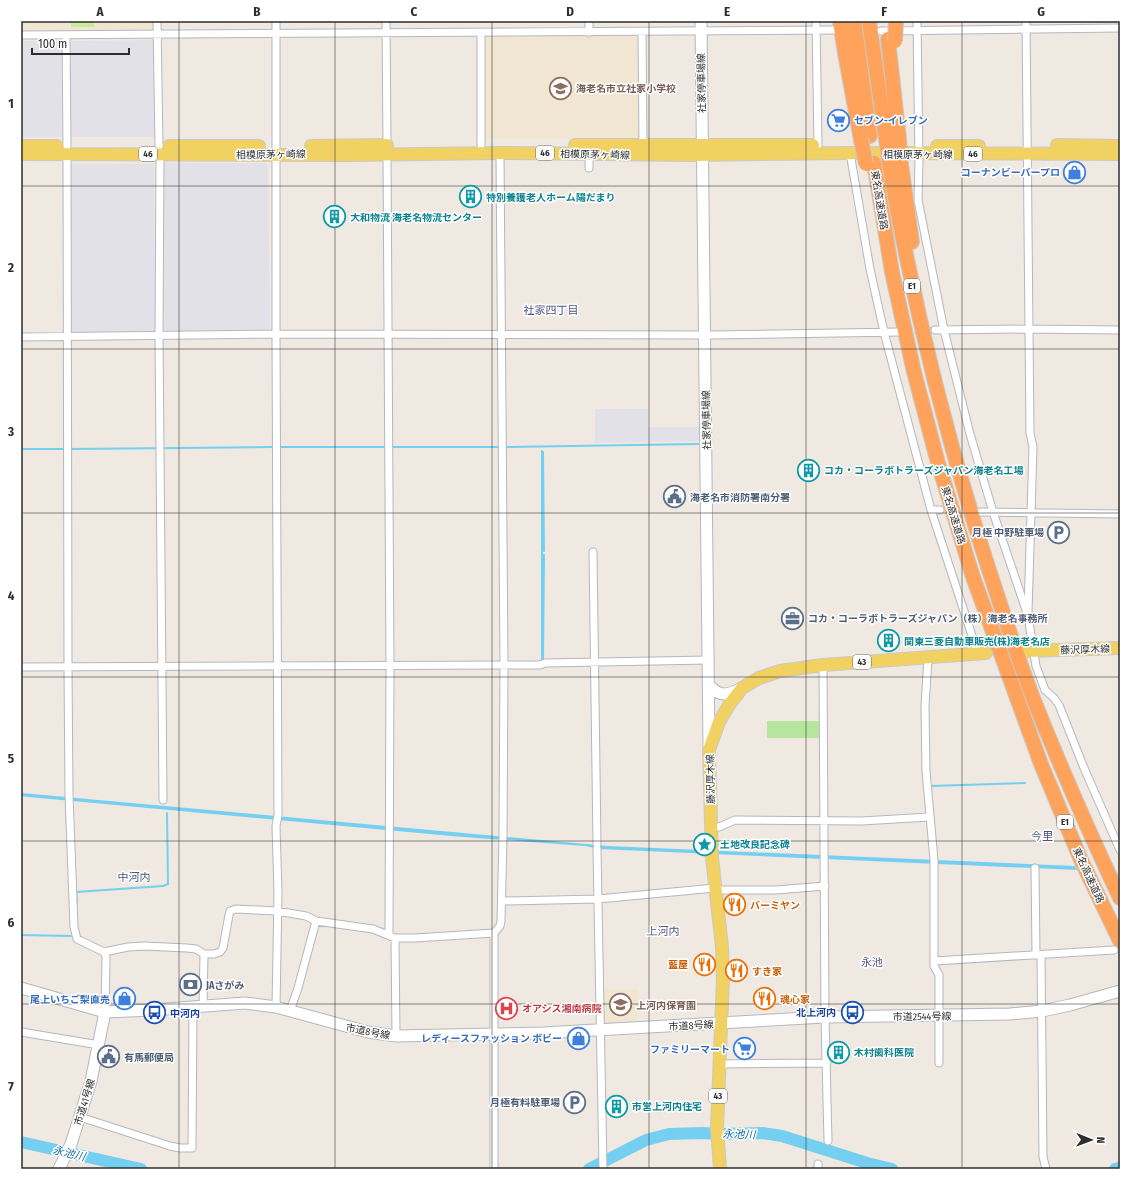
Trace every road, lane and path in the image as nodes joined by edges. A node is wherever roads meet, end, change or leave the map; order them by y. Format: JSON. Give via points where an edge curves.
{"nodes":[{"id":1,"x":157,"y":21,"type":"edge"},
{"id":2,"x":276,"y":21,"type":"edge"},
{"id":3,"x":386,"y":21,"type":"edge"},
{"id":4,"x":589,"y":21,"type":"edge"},
{"id":5,"x":816,"y":21,"type":"edge"},
{"id":6,"x":854,"y":21,"type":"edge"},
{"id":7,"x":869,"y":21,"type":"edge"},
{"id":8,"x":896,"y":21,"type":"edge"},
{"id":9,"x":917,"y":21,"type":"edge"},
{"id":10,"x":1026,"y":21,"type":"edge"},
{"id":11,"x":701,"y":26,"type":"edge"},
{"id":12,"x":839,"y":26,"type":"edge"},
{"id":13,"x":1120,"y":28,"type":"edge"},
{"id":14,"x":1026,"y":29,"type":"junction"},
{"id":15,"x":917,"y":30,"type":"junction"},
{"id":16,"x":816,"y":31,"type":"junction"},
{"id":17,"x":642,"y":32,"type":"junction"},
{"id":18,"x":481,"y":33,"type":"junction"},
{"id":19,"x":589,"y":33,"type":"junction"},
{"id":20,"x":887,"y":33,"type":"edge"},
{"id":21,"x":157,"y":34,"type":"junction"},
{"id":22,"x":276,"y":34,"type":"junction"},
{"id":23,"x":386,"y":34,"type":"junction"},
{"id":24,"x":21,"y":35,"type":"edge"},
{"id":25,"x":66,"y":35,"type":"junction"},
{"id":26,"x":895,"y":139,"type":"junction"},
{"id":27,"x":866,"y":140,"type":"junction"},
{"id":28,"x":481,"y":145,"type":"junction"},
{"id":29,"x":818,"y":145,"type":"junction"},
{"id":30,"x":21,"y":146,"type":"edge"},
{"id":31,"x":643,"y":146,"type":"junction"},
{"id":32,"x":1120,"y":146,"type":"edge"},
{"id":33,"x":387,"y":149,"type":"junction"},
{"id":34,"x":159,"y":150,"type":"junction"},
{"id":35,"x":275,"y":150,"type":"junction"},
{"id":36,"x":702,"y":150,"type":"junction"},
{"id":37,"x":919,"y":150,"type":"junction"},
{"id":38,"x":1027,"y":150,"type":"junction"},
{"id":39,"x":500,"y":153,"type":"junction"},
{"id":40,"x":850,"y":153,"type":"junction"},
{"id":41,"x":21,"y":154,"type":"edge"},
{"id":42,"x":67,"y":154,"type":"junction"},
{"id":43,"x":589,"y":154,"type":"junction"},
{"id":44,"x":1120,"y":154,"type":"edge"},
{"id":45,"x":589,"y":168,"type":"dead end"},
{"id":46,"x":1029,"y":328,"type":"junction"},
{"id":47,"x":935,"y":330,"type":"tunnel mouth"},
{"id":48,"x":944,"y":330,"type":"junction"},
{"id":49,"x":1120,"y":330,"type":"edge"},
{"id":50,"x":884,"y":332,"type":"junction"},
{"id":51,"x":898,"y":332,"type":"tunnel mouth"},
{"id":52,"x":276,"y":334,"type":"junction"},
{"id":53,"x":704,"y":335,"type":"junction"},
{"id":54,"x":159,"y":336,"type":"junction"},
{"id":55,"x":388,"y":336,"type":"junction"},
{"id":56,"x":501,"y":336,"type":"junction"},
{"id":57,"x":21,"y":337,"type":"edge"},
{"id":58,"x":67,"y":337,"type":"junction"},
{"id":59,"x":931,"y":510,"type":"junction"},
{"id":60,"x":940,"y":510,"type":"dead end"},
{"id":61,"x":981,"y":512,"type":"dead end"},
{"id":62,"x":992,"y":512,"type":"junction"},
{"id":63,"x":1031,"y":512,"type":"junction"},
{"id":64,"x":1120,"y":514,"type":"edge"},
{"id":65,"x":593,"y":552,"type":"dead end"},
{"id":66,"x":1028,"y":616,"type":"junction"},
{"id":67,"x":1120,"y":648,"type":"edge"},
{"id":68,"x":1026,"y":652,"type":"junction"},
{"id":69,"x":982,"y":654,"type":"joint"},
{"id":70,"x":928,"y":658,"type":"junction"},
{"id":71,"x":709,"y":660,"type":"junction"},
{"id":72,"x":595,"y":662,"type":"junction"},
{"id":73,"x":504,"y":665,"type":"junction"},
{"id":74,"x":823,"y":665,"type":"junction"},
{"id":75,"x":390,"y":666,"type":"junction"},
{"id":76,"x":21,"y":667,"type":"edge"},
{"id":77,"x":68,"y":667,"type":"junction"},
{"id":78,"x":161,"y":667,"type":"junction"},
{"id":79,"x":278,"y":667,"type":"junction"},
{"id":80,"x":709,"y":684,"type":"junction"},
{"id":81,"x":742,"y":688,"type":"junction"},
{"id":82,"x":710,"y":702,"type":"junction"},
{"id":83,"x":729,"y":705,"type":"junction"},
{"id":84,"x":709,"y":750,"type":"junction"},
{"id":85,"x":163,"y":800,"type":"dead end"},
{"id":86,"x":930,"y":817,"type":"junction"},
{"id":87,"x":824,"y":821,"type":"junction"},
{"id":88,"x":711,"y":827,"type":"junction"},
{"id":89,"x":1120,"y":850,"type":"edge"},
{"id":90,"x":1035,"y":868,"type":"dead end"},
{"id":91,"x":825,"y":886,"type":"junction"},
{"id":92,"x":715,"y":889,"type":"junction"},
{"id":93,"x":1120,"y":898,"type":"edge"},
{"id":94,"x":598,"y":899,"type":"junction"},
{"id":95,"x":503,"y":901,"type":"junction"},
{"id":96,"x":277,"y":911,"type":"junction"},
{"id":97,"x":316,"y":921,"type":"junction"},
{"id":98,"x":494,"y":933,"type":"junction"},
{"id":99,"x":392,"y":937,"type":"junction"},
{"id":100,"x":1117,"y":946,"type":"edge"},
{"id":101,"x":104,"y":952,"type":"junction"},
{"id":102,"x":204,"y":954,"type":"junction"},
{"id":103,"x":1038,"y":955,"type":"junction"},
{"id":104,"x":934,"y":961,"type":"junction"},
{"id":105,"x":21,"y":988,"type":"edge"},
{"id":106,"x":1120,"y":991,"type":"edge"},
{"id":107,"x":198,"y":1007,"type":"junction"},
{"id":108,"x":276,"y":1007,"type":"junction"},
{"id":109,"x":290,"y":1011,"type":"junction"},
{"id":110,"x":1042,"y":1011,"type":"junction"},
{"id":111,"x":106,"y":1012,"type":"junction"},
{"id":112,"x":939,"y":1016,"type":"junction"},
{"id":113,"x":825,"y":1017,"type":"junction"},
{"id":114,"x":721,"y":1023,"type":"junction"},
{"id":115,"x":600,"y":1030,"type":"junction"},
{"id":116,"x":21,"y":1032,"type":"edge"},
{"id":117,"x":494,"y":1034,"type":"junction"},
{"id":118,"x":396,"y":1036,"type":"junction"},
{"id":119,"x":100,"y":1044,"type":"junction"},
{"id":120,"x":827,"y":1063,"type":"junction"},
{"id":121,"x":939,"y":1063,"type":"dead end"},
{"id":122,"x":719,"y":1064,"type":"junction"},
{"id":123,"x":80,"y":1117,"type":"junction"},
{"id":124,"x":828,"y":1141,"type":"dead end"},
{"id":125,"x":62,"y":1164,"type":"edge"},
{"id":126,"x":494,"y":1169,"type":"edge"},
{"id":127,"x":603,"y":1169,"type":"edge"},
{"id":128,"x":720,"y":1169,"type":"edge"},
{"id":129,"x":1046,"y":1169,"type":"edge"}],
"edges":[{"from":1,"to":21,"type":"street"},
{"from":2,"to":22,"type":"street"},
{"from":3,"to":23,"type":"street"},
{"from":4,"to":19,"type":"street"},
{"from":5,"to":16,"type":"street"},
{"from":6,"to":27,"type":"highway","name":"東名高速道路","number":"E1"},
{"from":7,"to":26,"type":"highway","name":"東名高速道路","number":"E1"},
{"from":8,"to":20,"type":"highway","bridge":true},
{"from":9,"to":15,"type":"street"},
{"from":10,"to":14,"type":"street"},
{"from":11,"to":16,"type":"street"},
{"from":11,"to":17,"type":"street"},
{"from":11,"to":36,"type":"street","name":"社家停車場線"},
{"from":12,"to":16,"type":"street"},
{"from":12,"to":27,"type":"highway"},
{"from":13,"to":14,"type":"street"},
{"from":14,"to":15,"type":"street"},
{"from":14,"to":38,"type":"street"},
{"from":15,"to":20,"type":"street"},
{"from":15,"to":37,"type":"street"},
{"from":16,"to":29,"type":"street"},
{"from":17,"to":19,"type":"street"},
{"from":17,"to":31,"type":"street"},
{"from":18,"to":19,"type":"street"},
{"from":18,"to":23,"type":"street"},
{"from":18,"to":28,"type":"street"},
{"from":20,"to":26,"type":"highway","via":[[895,73]]},
{"from":21,"to":22,"type":"street"},
{"from":21,"to":25,"type":"street"},
{"from":21,"to":34,"type":"street"},
{"from":22,"to":23,"type":"street"},
{"from":22,"to":35,"type":"street"},
{"from":23,"to":33,"type":"street"},
{"from":24,"to":25,"type":"street"},
{"from":25,"to":42,"type":"street"},
{"from":26,"to":68,"type":"highway","name":"東名高速道路","number":"E1","bridge":true,"via":[[895,163],[908,269],[925,345],[973,521]]},
{"from":27,"to":100,"type":"highway","name":"東名高速道路","number":"E1","via":[[914,372],[938,463],[973,577],[1041,764]]},
{"from":28,"to":31,"type":"main road","name":"相模原茅ヶ崎線","number":"46"},
{"from":28,"to":33,"type":"main road","name":"相模原茅ヶ崎線","number":"46"},
{"from":29,"to":36,"type":"main road","name":"相模原茅ヶ崎線","number":"46"},
{"from":29,"to":37,"type":"main road","name":"相模原茅ヶ崎線","number":"46"},
{"from":30,"to":42,"type":"main road","name":"相模原茅ヶ崎線","number":"46"},
{"from":31,"to":36,"type":"main road","name":"相模原茅ヶ崎線","number":"46"},
{"from":32,"to":38,"type":"main road","name":"相模原茅ヶ崎線","number":"46"},
{"from":33,"to":35,"type":"main road","name":"相模原茅ヶ崎線","number":"46","via":[[349,155]]},
{"from":33,"to":39,"type":"main road","name":"相模原茅ヶ崎線","number":"46"},
{"from":33,"to":55,"type":"street"},
{"from":34,"to":35,"type":"main road","name":"相模原茅ヶ崎線","number":"46","via":[[212,155]]},
{"from":34,"to":42,"type":"main road","name":"相模原茅ヶ崎線","number":"46"},
{"from":34,"to":54,"type":"street"},
{"from":35,"to":52,"type":"street"},
{"from":36,"to":40,"type":"main road","name":"相模原茅ヶ崎線","number":"46"},
{"from":36,"to":43,"type":"main road","name":"相模原茅ヶ崎線","number":"46"},
{"from":36,"to":53,"type":"street","name":"社家停車場線"},
{"from":37,"to":38,"type":"main road","name":"相模原茅ヶ崎線","number":"46"},
{"from":37,"to":40,"type":"main road","name":"相模原茅ヶ崎線","number":"46"},
{"from":37,"to":48,"type":"street","via":[[918,200]]},
{"from":38,"to":44,"type":"main road","name":"相模原茅ヶ崎線","number":"46"},
{"from":38,"to":46,"type":"street"},
{"from":39,"to":43,"type":"main road","name":"相模原茅ヶ崎線","number":"46"},
{"from":39,"to":56,"type":"street"},
{"from":40,"to":50,"type":"street"},
{"from":41,"to":42,"type":"main road","name":"相模原茅ヶ崎線","number":"46"},
{"from":42,"to":58,"type":"street"},
{"from":43,"to":45,"type":"street"},
{"from":46,"to":48,"type":"street"},
{"from":46,"to":49,"type":"street"},
{"from":46,"to":63,"type":"street","via":[[1030,433],[1033,447]]},
{"from":47,"to":48,"type":"street"},
{"from":48,"to":62,"type":"street"},
{"from":50,"to":51,"type":"street"},
{"from":50,"to":53,"type":"street"},
{"from":50,"to":59,"type":"street"},
{"from":52,"to":54,"type":"street"},
{"from":52,"to":55,"type":"street"},
{"from":52,"to":79,"type":"street"},
{"from":53,"to":56,"type":"street"},
{"from":53,"to":71,"type":"street","name":"社家停車場線"},
{"from":54,"to":58,"type":"street"},
{"from":54,"to":78,"type":"street"},
{"from":55,"to":56,"type":"street"},
{"from":55,"to":75,"type":"street"},
{"from":56,"to":73,"type":"street"},
{"from":57,"to":58,"type":"street"},
{"from":58,"to":77,"type":"street"},
{"from":59,"to":60,"type":"street"},
{"from":59,"to":69,"type":"street"},
{"from":61,"to":62,"type":"street"},
{"from":62,"to":63,"type":"street"},
{"from":62,"to":66,"type":"street"},
{"from":63,"to":64,"type":"street"},
{"from":63,"to":66,"type":"street"},
{"from":65,"to":72,"type":"street"},
{"from":66,"to":68,"type":"street"},
{"from":67,"to":68,"type":"main road","name":"藤沢厚木線"},
{"from":68,"to":89,"type":"street","via":[[1036,666],[1045,690],[1059,705]]},
{"from":68,"to":93,"type":"highway","name":"東名高速道路","number":"E1","via":[[1033,699]]},
{"from":69,"to":70,"type":"main road","name":"藤沢厚木線","number":"43"},
{"from":70,"to":74,"type":"main road","name":"藤沢厚木線","number":"43"},
{"from":70,"to":86,"type":"street","via":[[925,706]]},
{"from":71,"to":72,"type":"street"},
{"from":71,"to":80,"type":"street","name":"社家停車場線"},
{"from":72,"to":73,"type":"street"},
{"from":72,"to":94,"type":"street"},
{"from":73,"to":75,"type":"street"},
{"from":73,"to":95,"type":"street"},
{"from":74,"to":81,"type":"main road","name":"藤沢厚木線","number":"43","via":[[772,673]]},
{"from":74,"to":87,"type":"street"},
{"from":75,"to":79,"type":"street"},
{"from":75,"to":99,"type":"street","via":[[389,827]]},
{"from":76,"to":77,"type":"street"},
{"from":77,"to":78,"type":"street"},
{"from":77,"to":101,"type":"street","via":[[75,933],[77,939]]},
{"from":78,"to":79,"type":"street"},
{"from":78,"to":85,"type":"street"},
{"from":79,"to":96,"type":"street"},
{"from":80,"to":81,"type":"street","via":[[717,692],[724,694]]},
{"from":80,"to":82,"type":"street","name":"社家停車場線"},
{"from":81,"to":83,"type":"main road","name":"藤沢厚木線","number":"43"},
{"from":82,"to":83,"type":"street","via":[[721,709]]},
{"from":82,"to":84,"type":"street","name":"社家停車場線"},
{"from":83,"to":84,"type":"main road","name":"藤沢厚木線","number":"43"},
{"from":84,"to":88,"type":"main road","name":"藤沢厚木線","number":"43"},
{"from":86,"to":87,"type":"street"},
{"from":86,"to":104,"type":"street","via":[[934,862]]},
{"from":87,"to":88,"type":"street","via":[[735,820],[719,827]]},
{"from":87,"to":91,"type":"street"},
{"from":88,"to":92,"type":"main road","name":"藤沢厚木線","number":"43"},
{"from":90,"to":103,"type":"street"},
{"from":91,"to":92,"type":"street","via":[[776,890]]},
{"from":91,"to":113,"type":"street"},
{"from":92,"to":94,"type":"street"},
{"from":92,"to":114,"type":"main road","name":"藤沢厚木線","number":"43","via":[[722,947]]},
{"from":94,"to":95,"type":"street"},
{"from":94,"to":115,"type":"street"},
{"from":95,"to":98,"type":"street","via":[[500,926]]},
{"from":96,"to":97,"type":"street","via":[[306,916]]},
{"from":96,"to":102,"type":"street","via":[[233,909],[230,911],[223,948],[217,953]]},
{"from":96,"to":108,"type":"street"},
{"from":97,"to":99,"type":"street","via":[[373,929]]},
{"from":97,"to":109,"type":"street"},
{"from":98,"to":99,"type":"street"},
{"from":98,"to":117,"type":"street"},
{"from":99,"to":118,"type":"street"},
{"from":100,"to":103,"type":"street"},
{"from":101,"to":102,"type":"street","via":[[128,947],[160,946],[196,949]]},
{"from":101,"to":111,"type":"street"},
{"from":102,"to":107,"type":"street"},
{"from":103,"to":104,"type":"street"},
{"from":103,"to":110,"type":"street"},
{"from":104,"to":112,"type":"street","via":[[939,976]]},
{"from":105,"to":111,"type":"street","name":"市道8号線"},
{"from":106,"to":110,"type":"street","name":"市道2544号線"},
{"from":107,"to":108,"type":"street","name":"市道8号線","via":[[245,1002]]},
{"from":107,"to":111,"type":"street","name":"市道8号線"},
{"from":107,"to":123,"type":"street","via":[[192,1148],[170,1146]]},
{"from":108,"to":109,"type":"street","name":"市道8号線"},
{"from":109,"to":118,"type":"street","name":"市道8号線","via":[[368,1032]]},
{"from":110,"to":112,"type":"street","name":"市道2544号線","via":[[1004,1015]]},
{"from":110,"to":129,"type":"street","via":[[1043,1157]]},
{"from":111,"to":119,"type":"street","name":"市道41号線"},
{"from":112,"to":113,"type":"street","name":"市道2544号線"},
{"from":112,"to":121,"type":"street"},
{"from":113,"to":114,"type":"street","name":"市道2544号線"},
{"from":113,"to":120,"type":"street"},
{"from":114,"to":115,"type":"street","name":"市道8号線"},
{"from":114,"to":122,"type":"main road","name":"藤沢厚木線","number":"43"},
{"from":115,"to":117,"type":"street","name":"市道8号線"},
{"from":115,"to":127,"type":"street"},
{"from":116,"to":119,"type":"street"},
{"from":117,"to":118,"type":"street","name":"市道8号線"},
{"from":117,"to":126,"type":"street"},
{"from":119,"to":123,"type":"street","name":"市道41号線"},
{"from":120,"to":122,"type":"street"},
{"from":120,"to":124,"type":"street"},
{"from":122,"to":128,"type":"main road","name":"藤沢厚木線","number":"43","via":[[717,1142]]},
{"from":123,"to":125,"type":"street","name":"市道41号線"}]}
